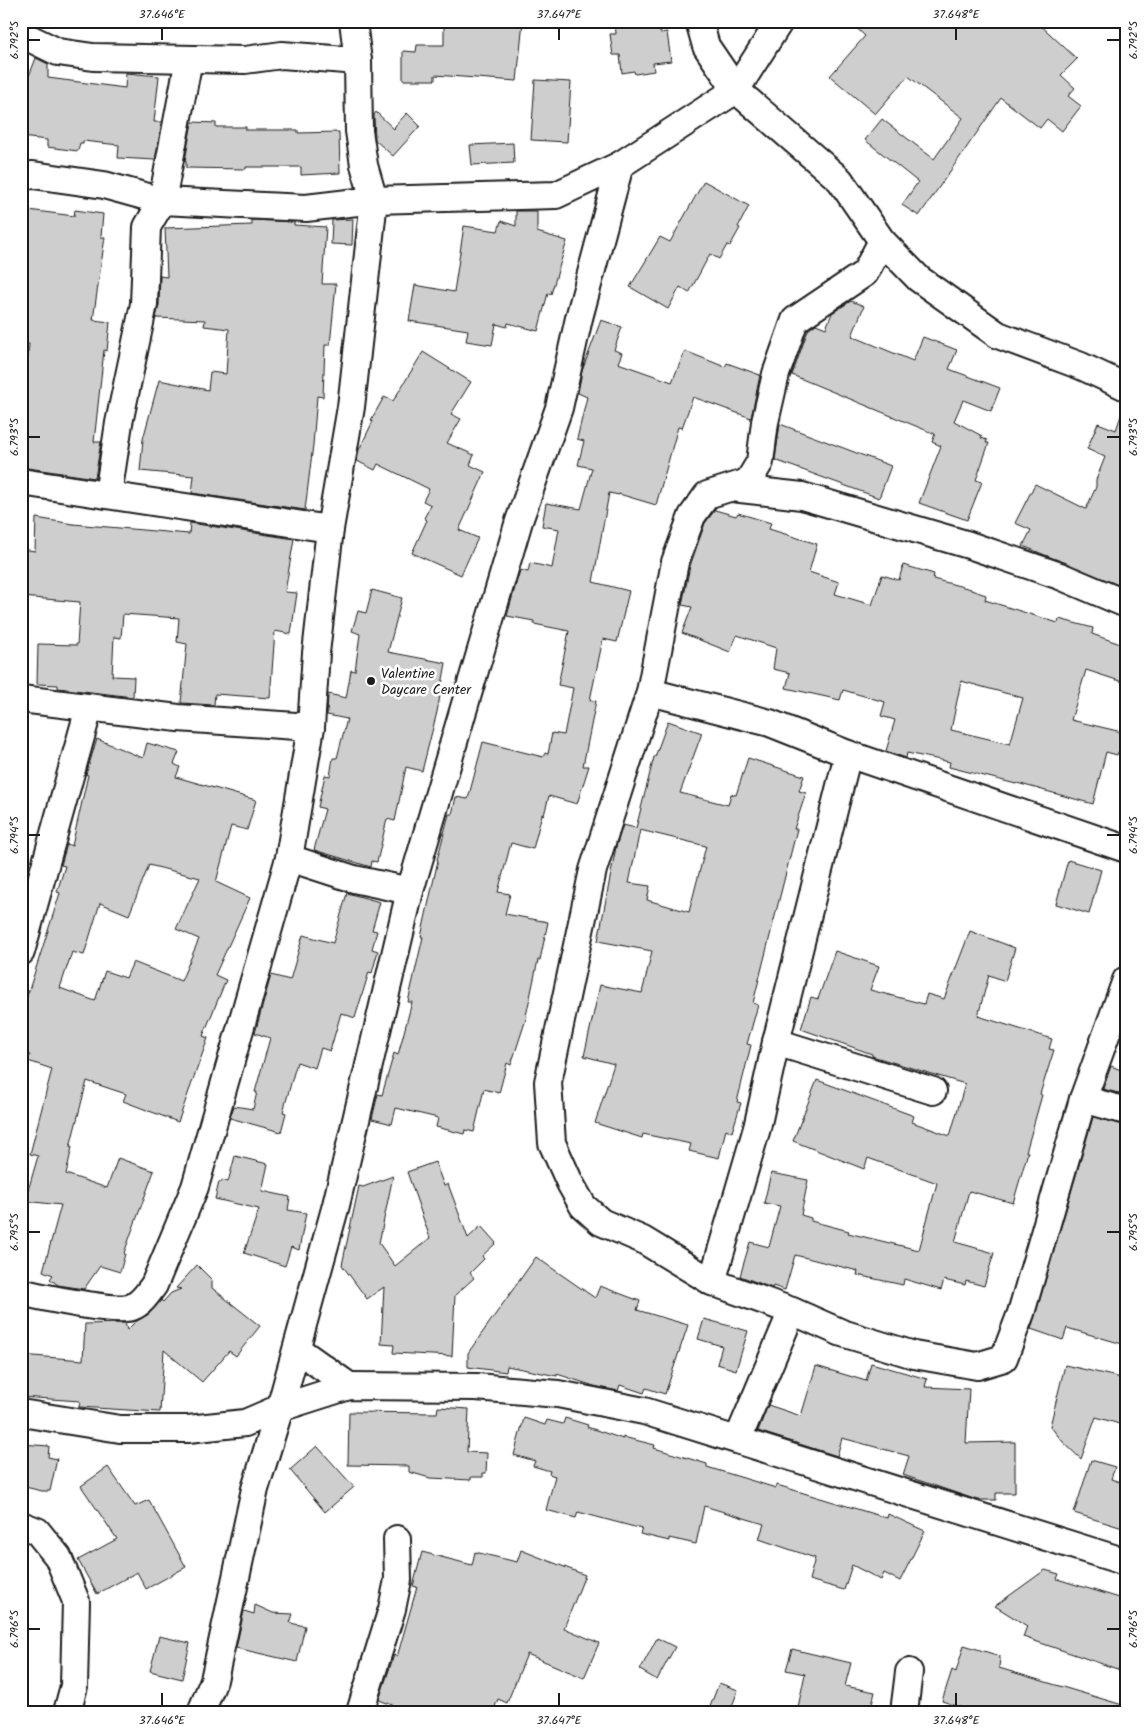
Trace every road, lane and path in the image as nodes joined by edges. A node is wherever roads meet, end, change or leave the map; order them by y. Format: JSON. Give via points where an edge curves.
{"nodes":[{"id":1,"x":353,"y":21,"type":"edge"},
{"id":2,"x":699,"y":21,"type":"edge"},
{"id":3,"x":780,"y":21,"type":"edge"},
{"id":4,"x":21,"y":34,"type":"edge"},
{"id":5,"x":190,"y":59,"type":"junction"},
{"id":6,"x":358,"y":62,"type":"junction"},
{"id":7,"x":736,"y":90,"type":"junction"},
{"id":8,"x":620,"y":166,"type":"junction"},
{"id":9,"x":21,"y":176,"type":"edge"},
{"id":10,"x":374,"y":200,"type":"junction"},
{"id":11,"x":162,"y":201,"type":"junction"},
{"id":12,"x":882,"y":240,"type":"junction"},
{"id":13,"x":1126,"y":387,"type":"edge"},
{"id":14,"x":21,"y":482,"type":"edge"},
{"id":15,"x":732,"y":488,"type":"junction"},
{"id":16,"x":108,"y":495,"type":"junction"},
{"id":17,"x":330,"y":529,"type":"junction"},
{"id":18,"x":1126,"y":604,"type":"edge"},
{"id":19,"x":650,"y":692,"type":"junction"},
{"id":20,"x":21,"y":699,"type":"edge"},
{"id":21,"x":89,"y":708,"type":"junction"},
{"id":22,"x":311,"y":727,"type":"junction"},
{"id":23,"x":848,"y":754,"type":"junction"},
{"id":24,"x":1126,"y":849,"type":"edge"},
{"id":25,"x":289,"y":858,"type":"junction"},
{"id":26,"x":410,"y":891,"type":"junction"},
{"id":27,"x":21,"y":952,"type":"edge"},
{"id":28,"x":1126,"y":980,"type":"edge"},
{"id":29,"x":776,"y":1042,"type":"junction"},
{"id":30,"x":933,"y":1091,"type":"dead end"},
{"id":31,"x":1082,"y":1099,"type":"junction"},
{"id":32,"x":1126,"y":1111,"type":"edge"},
{"id":33,"x":712,"y":1282,"type":"junction"},
{"id":34,"x":21,"y":1292,"type":"edge"},
{"id":35,"x":792,"y":1311,"type":"junction"},
{"id":36,"x":297,"y":1349,"type":"junction"},
{"id":37,"x":349,"y":1386,"type":"junction"},
{"id":38,"x":280,"y":1408,"type":"junction"},
{"id":39,"x":21,"y":1412,"type":"edge"},
{"id":40,"x":738,"y":1439,"type":"junction"},
{"id":41,"x":21,"y":1525,"type":"edge"},
{"id":42,"x":397,"y":1539,"type":"dead end"},
{"id":43,"x":1126,"y":1562,"type":"edge"},
{"id":44,"x":910,"y":1672,"type":"dead end"},
{"id":45,"x":67,"y":1712,"type":"edge"},
{"id":46,"x":201,"y":1712,"type":"edge"},
{"id":47,"x":360,"y":1712,"type":"edge"},
{"id":48,"x":904,"y":1712,"type":"edge"}],
"edges":[{"from":1,"to":6,"type":"street"},
{"from":2,"to":7,"type":"street","via":[[706,46]]},
{"from":3,"to":7,"type":"street"},
{"from":4,"to":5,"type":"street","via":[[58,52],[93,57]]},
{"from":5,"to":6,"type":"street","via":[[245,60],[282,55]]},
{"from":5,"to":11,"type":"street"},
{"from":6,"to":10,"type":"street","via":[[359,131],[364,166]]},
{"from":7,"to":8,"type":"street"},
{"from":7,"to":12,"type":"street","via":[[840,180]]},
{"from":8,"to":10,"type":"street","via":[[556,195]]},
{"from":8,"to":26,"type":"street","via":[[579,318],[559,408],[519,521]]},
{"from":9,"to":11,"type":"street","via":[[104,184]]},
{"from":10,"to":11,"type":"street","via":[[306,208]]},
{"from":10,"to":17,"type":"street","via":[[351,407]]},
{"from":11,"to":16,"type":"street","via":[[147,227],[144,304],[119,423]]},
{"from":12,"to":13,"type":"street","via":[[919,280],[998,335],[1081,366]]},
{"from":12,"to":15,"type":"street","via":[[865,273],[795,320],[776,374],[760,462],[748,482]]},
{"from":14,"to":16,"type":"street"},
{"from":15,"to":18,"type":"street","via":[[802,496],[960,542],[1060,576]]},
{"from":15,"to":19,"type":"street","via":[[707,495],[692,516],[674,562]]},
{"from":16,"to":17,"type":"street"},
{"from":17,"to":22,"type":"street"},
{"from":19,"to":23,"type":"street","via":[[770,723]]},
{"from":19,"to":33,"type":"street","via":[[593,870],[548,1082],[552,1143],[583,1206],[595,1217],[643,1240]]},
{"from":20,"to":21,"type":"street"},
{"from":21,"to":22,"type":"street"},
{"from":21,"to":27,"type":"street"},
{"from":22,"to":25,"type":"street"},
{"from":23,"to":24,"type":"street"},
{"from":23,"to":29,"type":"street"},
{"from":25,"to":26,"type":"street","via":[[354,879]]},
{"from":25,"to":34,"type":"street","via":[[195,1187],[154,1285],[138,1304],[126,1308],[78,1304]]},
{"from":26,"to":36,"type":"street","via":[[336,1206]]},
{"from":28,"to":31,"type":"street"},
{"from":29,"to":30,"type":"street"},
{"from":29,"to":33,"type":"street","via":[[757,1128]]},
{"from":31,"to":32,"type":"street"},
{"from":31,"to":35,"type":"street","via":[[1021,1313],[1004,1358],[977,1366],[914,1355],[842,1332]]},
{"from":33,"to":35,"type":"street"},
{"from":35,"to":40,"type":"street"},
{"from":36,"to":37,"type":"street"},
{"from":36,"to":38,"type":"street"},
{"from":37,"to":38,"type":"street"},
{"from":37,"to":40,"type":"street","via":[[476,1387],[558,1394],[644,1411]]},
{"from":38,"to":39,"type":"street","via":[[245,1423],[188,1429],[120,1429]]},
{"from":38,"to":46,"type":"street","via":[[255,1489],[214,1680]]},
{"from":40,"to":43,"type":"street"},
{"from":41,"to":45,"type":"street","via":[[37,1532],[58,1556],[76,1601],[74,1686]]},
{"from":42,"to":47,"type":"street","via":[[398,1580],[392,1609]]},
{"from":44,"to":48,"type":"street"}]}
